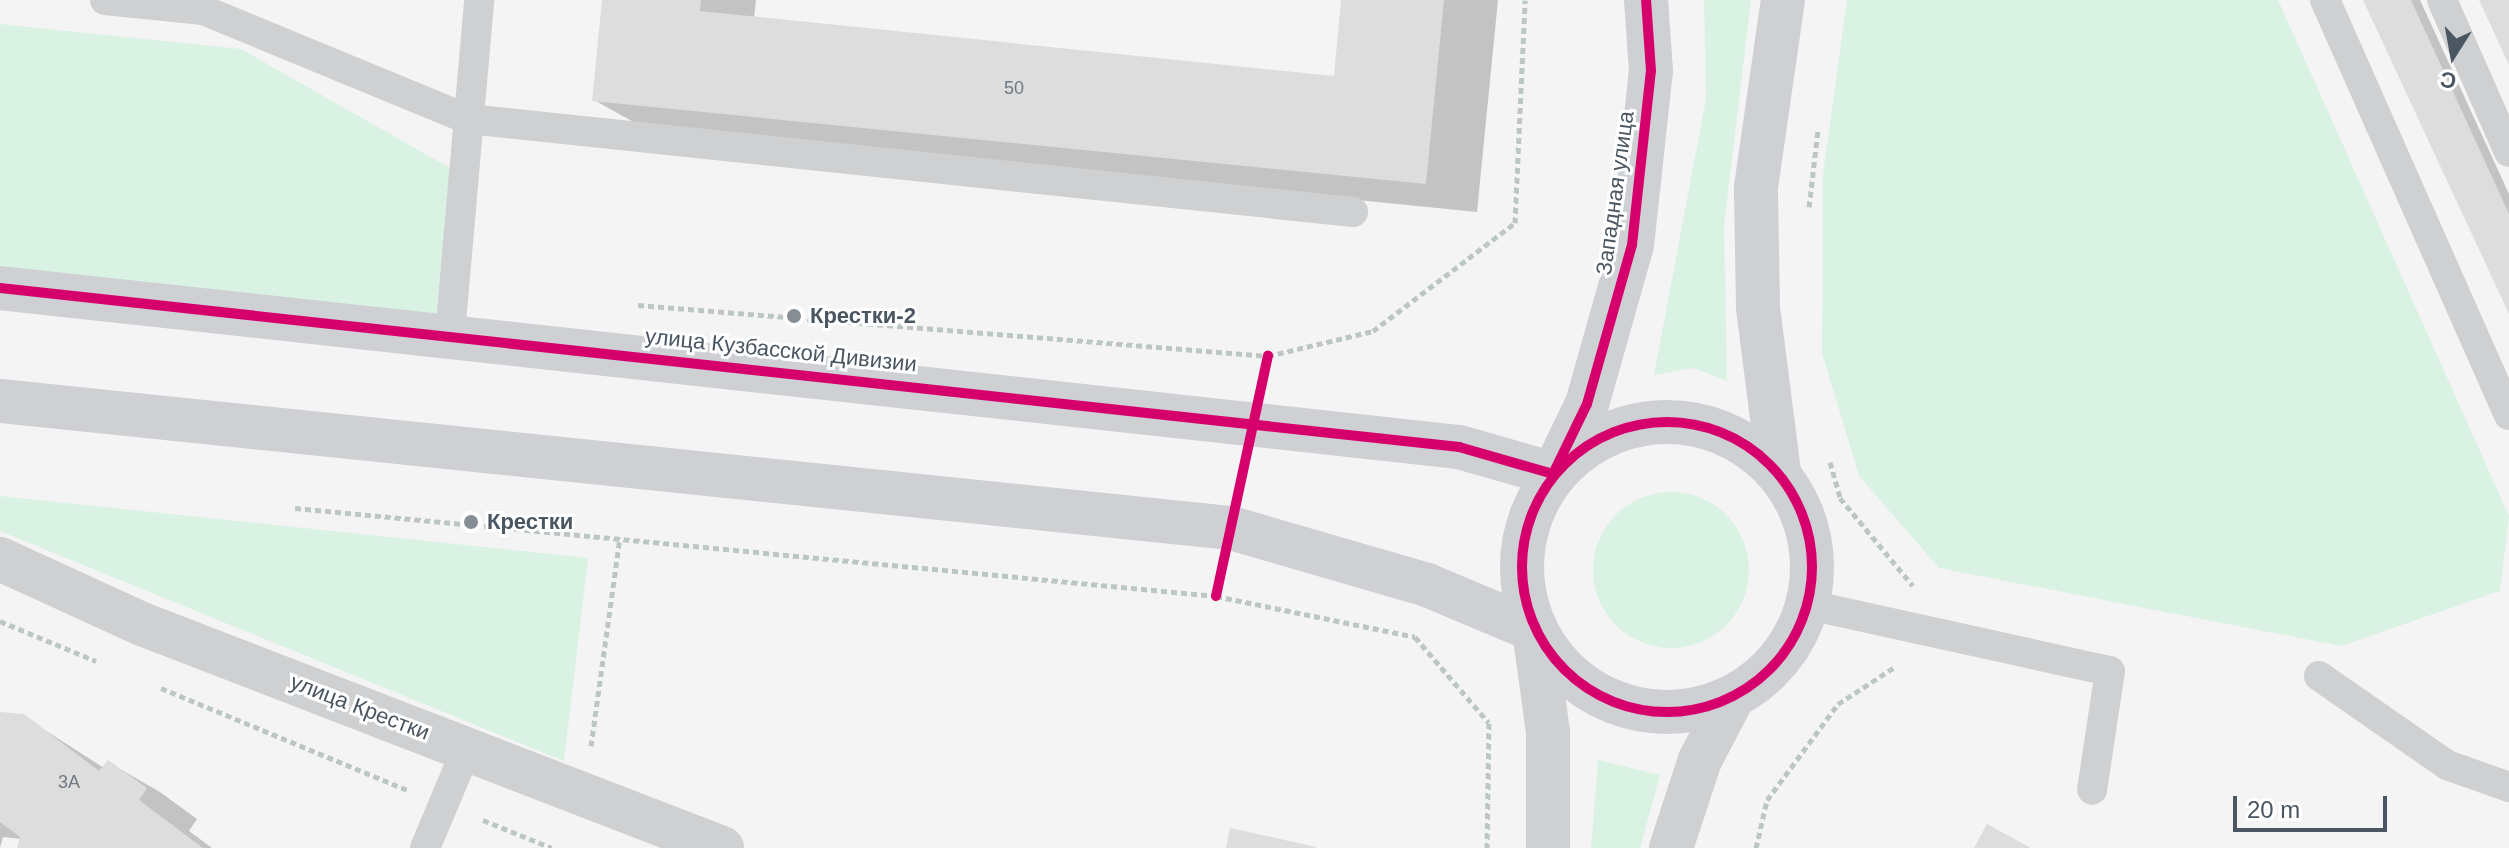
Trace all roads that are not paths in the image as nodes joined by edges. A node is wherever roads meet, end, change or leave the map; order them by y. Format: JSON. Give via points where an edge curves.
{"nodes":[{"id":1,"x":105,"y":0,"type":"edge"},
{"id":2,"x":479,"y":0,"type":"edge"},
{"id":3,"x":1646,"y":0,"type":"edge"},
{"id":4,"x":1783,"y":0,"type":"edge"},
{"id":5,"x":2325,"y":0,"type":"edge"},
{"id":6,"x":2442,"y":0,"type":"edge"},
{"id":7,"x":468,"y":119,"type":"junction"},
{"id":8,"x":2509,"y":152,"type":"edge"},
{"id":9,"x":1353,"y":212,"type":"dead end"},
{"id":10,"x":0,"y":288,"type":"edge"},
{"id":11,"x":450,"y":334,"type":"junction"},
{"id":12,"x":0,"y":401,"type":"edge"},
{"id":13,"x":2509,"y":415,"type":"edge"},
{"id":14,"x":1779,"y":472,"type":"junction"},
{"id":15,"x":1553,"y":474,"type":"junction"},
{"id":16,"x":0,"y":559,"type":"edge"},
{"id":17,"x":1809,"y":605,"type":"junction"},
{"id":18,"x":1534,"y":630,"type":"junction"},
{"id":19,"x":2319,"y":676,"type":"dead end"},
{"id":20,"x":1733,"y":697,"type":"junction"},
{"id":21,"x":467,"y":748,"type":"junction"},
{"id":22,"x":2509,"y":787,"type":"edge"},
{"id":23,"x":2092,"y":790,"type":"dead end"},
{"id":24,"x":425,"y":848,"type":"edge"},
{"id":25,"x":722,"y":848,"type":"edge"},
{"id":26,"x":1548,"y":848,"type":"edge"},
{"id":27,"x":1671,"y":848,"type":"edge"}],
"edges":[{"from":1,"to":7,"type":"lane","via":[[203,10]]},
{"from":2,"to":7,"type":"lane"},
{"from":3,"to":15,"type":"street","name":"Западная улица","via":[[1651,71],[1632,245],[1587,404]]},
{"from":4,"to":14,"type":"street","via":[[1756,187],[1758,307]]},
{"from":5,"to":13,"type":"lane"},
{"from":6,"to":8,"type":"lane"},
{"from":7,"to":9,"type":"lane"},
{"from":7,"to":11,"type":"lane"},
{"from":10,"to":11,"type":"street","name":"улица Кузбасской Дивизии"},
{"from":11,"to":15,"type":"street","name":"улица Кузбасской Дивизии","via":[[1459,447]]},
{"from":12,"to":18,"type":"street","via":[[1231,528],[1427,585]]},
{"from":14,"to":15,"type":"street","via":[[1743,442],[1699,424],[1651,422],[1614,431]]},
{"from":14,"to":17,"type":"street","via":[[1803,513],[1810,544]]},
{"from":15,"to":18,"type":"street","name":"Западная улица","via":[[1530,514],[1520,572]]},
{"from":16,"to":21,"type":"street","name":"улица Крестки","via":[[142,624]]},
{"from":17,"to":20,"type":"street","via":[[1790,649]]},
{"from":17,"to":23,"type":"lane","via":[[2110,671]]},
{"from":18,"to":20,"type":"street","via":[[1570,677],[1621,707],[1670,714]]},
{"from":18,"to":26,"type":"street","via":[[1548,732]]},
{"from":19,"to":22,"type":"lane","via":[[2447,765]]},
{"from":20,"to":27,"type":"street","via":[[1700,760]]},
{"from":21,"to":24,"type":"lane"},
{"from":21,"to":25,"type":"street","name":"улица Крестки"}]}
